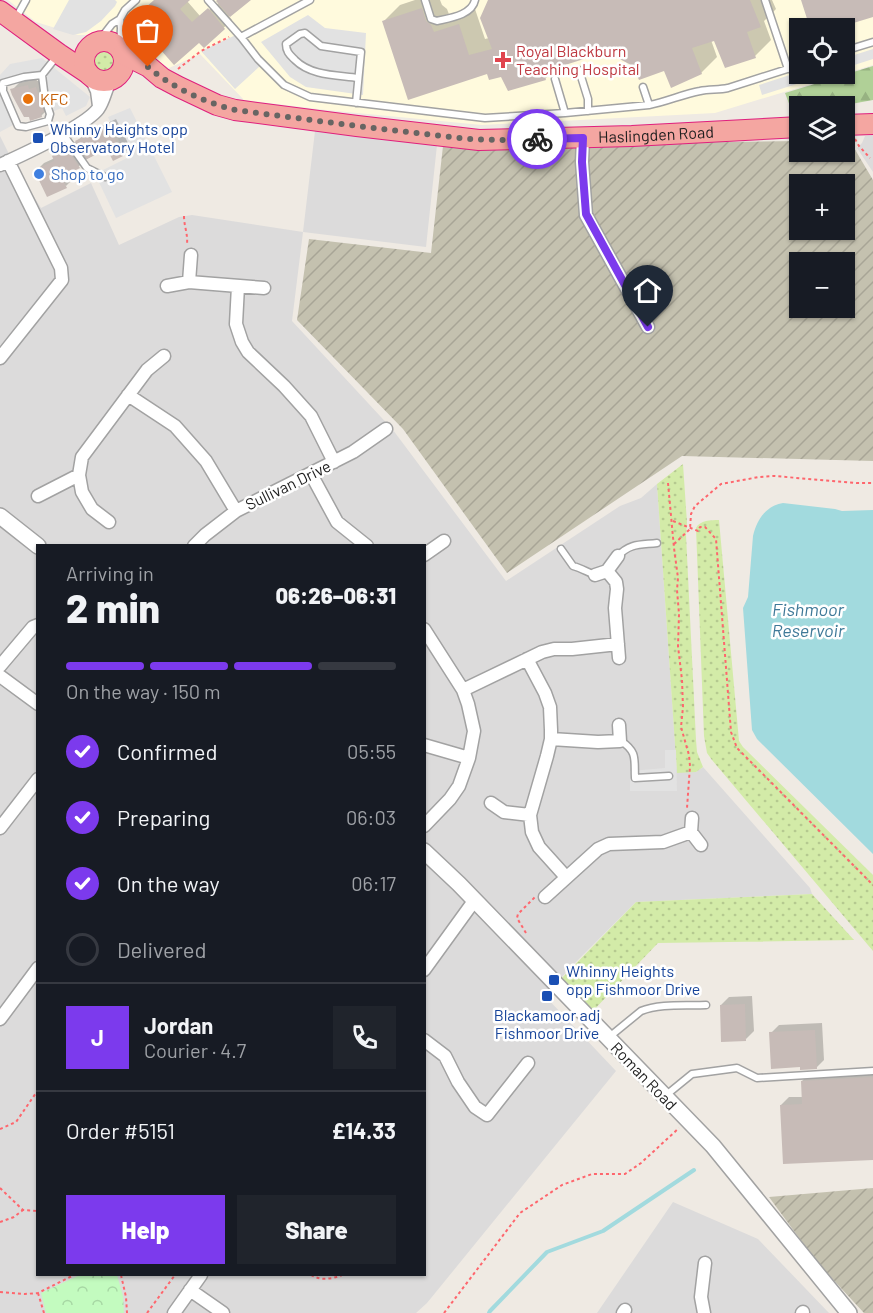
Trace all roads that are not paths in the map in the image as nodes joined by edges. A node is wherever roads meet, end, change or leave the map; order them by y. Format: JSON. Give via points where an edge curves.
{"nodes":[{"id":1,"x":26,"y":0,"type":"edge"},
{"id":2,"x":136,"y":0,"type":"edge"},
{"id":3,"x":208,"y":0,"type":"edge"},
{"id":4,"x":310,"y":0,"type":"edge"},
{"id":5,"x":424,"y":0,"type":"edge"},
{"id":6,"x":475,"y":0,"type":"edge"},
{"id":7,"x":765,"y":0,"type":"edge"},
{"id":8,"x":7,"y":16,"type":"edge"},
{"id":9,"x":120,"y":19,"type":"junction"},
{"id":10,"x":239,"y":35,"type":"junction"},
{"id":11,"x":873,"y":42,"type":"edge"},
{"id":12,"x":95,"y":44,"type":"junction"},
{"id":13,"x":855,"y":48,"type":"edge"},
{"id":14,"x":58,"y":49,"type":"junction"},
{"id":15,"x":121,"y":51,"type":"junction"},
{"id":16,"x":788,"y":69,"type":"joint"},
{"id":17,"x":579,"y":70,"type":"dead end"},
{"id":18,"x":42,"y":75,"type":"junction"},
{"id":19,"x":89,"y":75,"type":"junction"},
{"id":20,"x":115,"y":78,"type":"junction"},
{"id":21,"x":358,"y":78,"type":"junction"},
{"id":22,"x":163,"y":79,"type":"junction"},
{"id":23,"x":555,"y":79,"type":"dead end"},
{"id":24,"x":643,"y":87,"type":"dead end"},
{"id":25,"x":356,"y":103,"type":"junction"},
{"id":26,"x":649,"y":105,"type":"junction"},
{"id":27,"x":99,"y":106,"type":"junction"},
{"id":28,"x":588,"y":111,"type":"junction"},
{"id":29,"x":565,"y":113,"type":"junction"},
{"id":30,"x":873,"y":124,"type":"edge"},
{"id":31,"x":855,"y":125,"type":"edge"},
{"id":32,"x":789,"y":128,"type":"edge"},
{"id":33,"x":62,"y":133,"type":"junction"},
{"id":34,"x":583,"y":138,"type":"junction"},
{"id":35,"x":4,"y":163,"type":"edge"},
{"id":36,"x":105,"y":177,"type":"dead end"},
{"id":37,"x":190,"y":255,"type":"road end"},
{"id":38,"x":189,"y":282,"type":"junction"},
{"id":39,"x":167,"y":286,"type":"dead end"},
{"id":40,"x":238,"y":286,"type":"junction"},
{"id":41,"x":264,"y":288,"type":"dead end"},
{"id":42,"x":648,"y":327,"type":"dead end"},
{"id":43,"x":164,"y":356,"type":"dead end"},
{"id":44,"x":0,"y":358,"type":"edge"},
{"id":45,"x":128,"y":395,"type":"junction"},
{"id":46,"x":386,"y":429,"type":"dead end"},
{"id":47,"x":334,"y":462,"type":"junction"},
{"id":48,"x":311,"y":474,"type":"junction"},
{"id":49,"x":79,"y":475,"type":"junction"},
{"id":50,"x":39,"y":496,"type":"dead end"},
{"id":51,"x":236,"y":511,"type":"junction"},
{"id":52,"x":0,"y":516,"type":"edge"},
{"id":53,"x":109,"y":522,"type":"dead end"},
{"id":54,"x":444,"y":541,"type":"dead end"},
{"id":55,"x":657,"y":543,"type":"dead end"},
{"id":56,"x":36,"y":544,"type":"edge"},
{"id":57,"x":196,"y":544,"type":"edge"},
{"id":58,"x":364,"y":544,"type":"edge"},
{"id":59,"x":561,"y":549,"type":"dead end"},
{"id":60,"x":426,"y":554,"type":"edge"},
{"id":61,"x":618,"y":556,"type":"joint"},
{"id":62,"x":608,"y":572,"type":"junction"},
{"id":63,"x":595,"y":575,"type":"joint"},
{"id":64,"x":36,"y":626,"type":"edge"},
{"id":65,"x":426,"y":631,"type":"edge"},
{"id":66,"x":618,"y":644,"type":"junction"},
{"id":67,"x":619,"y":658,"type":"dead end"},
{"id":68,"x":527,"y":659,"type":"junction"},
{"id":69,"x":0,"y":666,"type":"edge"},
{"id":70,"x":0,"y":676,"type":"edge"},
{"id":71,"x":464,"y":690,"type":"junction"},
{"id":72,"x":36,"y":703,"type":"edge"},
{"id":73,"x":619,"y":725,"type":"dead end"},
{"id":74,"x":551,"y":739,"type":"junction"},
{"id":75,"x":620,"y":741,"type":"junction"},
{"id":76,"x":426,"y":746,"type":"edge"},
{"id":77,"x":469,"y":758,"type":"junction"},
{"id":78,"x":669,"y":776,"type":"dead end"},
{"id":79,"x":36,"y":782,"type":"edge"},
{"id":80,"x":491,"y":803,"type":"dead end"},
{"id":81,"x":530,"y":815,"type":"junction"},
{"id":82,"x":692,"y":818,"type":"road end"},
{"id":83,"x":426,"y":824,"type":"edge"},
{"id":84,"x":0,"y":828,"type":"edge"},
{"id":85,"x":691,"y":832,"type":"junction"},
{"id":86,"x":701,"y":844,"type":"dead end"},
{"id":87,"x":426,"y":853,"type":"edge"},
{"id":88,"x":566,"y":877,"type":"junction"},
{"id":89,"x":545,"y":897,"type":"road end"},
{"id":90,"x":474,"y":901,"type":"junction"},
{"id":91,"x":426,"y":967,"type":"edge"},
{"id":92,"x":36,"y":971,"type":"edge"},
{"id":93,"x":706,"y":1005,"type":"dead end"},
{"id":94,"x":0,"y":1020,"type":"edge"},
{"id":95,"x":608,"y":1039,"type":"junction"},
{"id":96,"x":426,"y":1041,"type":"edge"},
{"id":97,"x":528,"y":1063,"type":"dead end"},
{"id":98,"x":873,"y":1071,"type":"edge"},
{"id":99,"x":664,"y":1097,"type":"junction"},
{"id":100,"x":705,"y":1263,"type":"dead end"},
{"id":101,"x":200,"y":1276,"type":"edge"},
{"id":102,"x":190,"y":1290,"type":"junction"},
{"id":103,"x":174,"y":1313,"type":"edge"},
{"id":104,"x":223,"y":1313,"type":"edge"},
{"id":105,"x":705,"y":1313,"type":"edge"},
{"id":106,"x":849,"y":1313,"type":"edge"}],
"edges":[{"from":1,"to":8,"type":"lane"},
{"from":2,"to":9,"type":"lane"},
{"from":3,"to":10,"type":"lane"},
{"from":4,"to":10,"type":"lane"},
{"from":5,"to":6,"type":"lane","via":[[431,19],[437,21],[470,11]]},
{"from":7,"to":16,"type":"lane"},
{"from":8,"to":14,"type":"highway"},
{"from":9,"to":12,"type":"lane"},
{"from":9,"to":15,"type":"lane"},
{"from":10,"to":25,"type":"lane","via":[[284,85],[310,97]]},
{"from":11,"to":13,"type":"lane"},
{"from":12,"to":14,"type":"highway"},
{"from":12,"to":15,"type":"highway","via":[[110,42]]},
{"from":12,"to":19,"type":"highway","via":[[85,54]]},
{"from":14,"to":18,"type":"lane"},
{"from":14,"to":19,"type":"highway"},
{"from":15,"to":20,"type":"highway","via":[[124,66]]},
{"from":15,"to":22,"type":"highway","name":"Haslingden Road"},
{"from":16,"to":26,"type":"lane","via":[[728,88],[700,90]]},
{"from":17,"to":28,"type":"lane"},
{"from":18,"to":18,"type":"lane","via":[[3,84],[18,126],[26,128],[48,121]]},
{"from":19,"to":20,"type":"highway","via":[[106,81]]},
{"from":19,"to":27,"type":"street"},
{"from":20,"to":22,"type":"highway","name":"Haslingden Road","via":[[130,75]]},
{"from":20,"to":27,"type":"street"},
{"from":21,"to":21,"type":"lane","via":[[308,70],[288,53],[286,44],[305,33],[321,46],[361,52]]},
{"from":21,"to":25,"type":"lane"},
{"from":22,"to":34,"type":"highway","name":"Haslingden Road","via":[[217,105],[251,112],[479,140]]},
{"from":23,"to":29,"type":"lane"},
{"from":24,"to":26,"type":"lane"},
{"from":25,"to":29,"type":"lane","via":[[485,117]]},
{"from":26,"to":28,"type":"lane"},
{"from":27,"to":33,"type":"street","via":[[84,121]]},
{"from":28,"to":29,"type":"lane"},
{"from":30,"to":31,"type":"highway"},
{"from":32,"to":34,"type":"highway","name":"Haslingden Road"},
{"from":33,"to":35,"type":"street"},
{"from":33,"to":36,"type":"lane","via":[[87,168]]},
{"from":34,"to":42,"type":"street","via":[[586,214]]},
{"from":35,"to":44,"type":"street","via":[[61,267],[62,280]]},
{"from":37,"to":38,"type":"street"},
{"from":38,"to":39,"type":"street"},
{"from":38,"to":40,"type":"street"},
{"from":40,"to":41,"type":"street"},
{"from":40,"to":47,"type":"street","via":[[236,324],[242,342],[311,416]]},
{"from":43,"to":45,"type":"street"},
{"from":45,"to":49,"type":"street","via":[[82,457]]},
{"from":45,"to":51,"type":"street","via":[[174,426],[206,461]]},
{"from":46,"to":47,"type":"street","name":"Sullivan Drive"},
{"from":47,"to":48,"type":"street","name":"Sullivan Drive"},
{"from":48,"to":51,"type":"street","name":"Sullivan Drive"},
{"from":48,"to":58,"type":"street","via":[[337,522]]},
{"from":49,"to":50,"type":"street"},
{"from":49,"to":53,"type":"street","via":[[82,492],[92,509]]},
{"from":51,"to":57,"type":"street","name":"Sullivan Drive"},
{"from":52,"to":56,"type":"street"},
{"from":54,"to":60,"type":"street"},
{"from":55,"to":61,"type":"lane","via":[[627,547]]},
{"from":59,"to":63,"type":"lane","via":[[573,566]]},
{"from":61,"to":62,"type":"street"},
{"from":62,"to":63,"type":"street"},
{"from":62,"to":66,"type":"street","via":[[616,582]]},
{"from":64,"to":69,"type":"street"},
{"from":65,"to":71,"type":"street"},
{"from":66,"to":67,"type":"street"},
{"from":66,"to":68,"type":"street","via":[[554,649]]},
{"from":68,"to":71,"type":"street"},
{"from":68,"to":74,"type":"street","via":[[550,707]]},
{"from":70,"to":72,"type":"street"},
{"from":71,"to":77,"type":"street","via":[[474,731]]},
{"from":73,"to":75,"type":"street"},
{"from":74,"to":75,"type":"street"},
{"from":74,"to":81,"type":"street"},
{"from":75,"to":78,"type":"lane","via":[[634,755],[635,778]]},
{"from":76,"to":77,"type":"street"},
{"from":77,"to":83,"type":"street","via":[[459,786]]},
{"from":79,"to":84,"type":"street"},
{"from":80,"to":81,"type":"street","via":[[504,812]]},
{"from":81,"to":88,"type":"street","via":[[535,840]]},
{"from":82,"to":85,"type":"street"},
{"from":85,"to":86,"type":"street"},
{"from":85,"to":88,"type":"street","via":[[663,842],[603,846]]},
{"from":87,"to":90,"type":"street","name":"Roman Road"},
{"from":88,"to":89,"type":"street"},
{"from":90,"to":91,"type":"street"},
{"from":90,"to":95,"type":"street","name":"Roman Road"},
{"from":92,"to":94,"type":"street"},
{"from":93,"to":95,"type":"lane","via":[[646,1009]]},
{"from":95,"to":99,"type":"street","name":"Roman Road"},
{"from":96,"to":97,"type":"street","via":[[446,1056],[475,1107],[487,1115]]},
{"from":98,"to":99,"type":"lane","via":[[757,1078],[737,1068],[703,1072],[692,1074]]},
{"from":99,"to":106,"type":"street","name":"Roman Road","via":[[713,1146]]},
{"from":100,"to":105,"type":"street","via":[[701,1297]]},
{"from":101,"to":102,"type":"street"},
{"from":102,"to":103,"type":"street"},
{"from":102,"to":104,"type":"street"}]}
